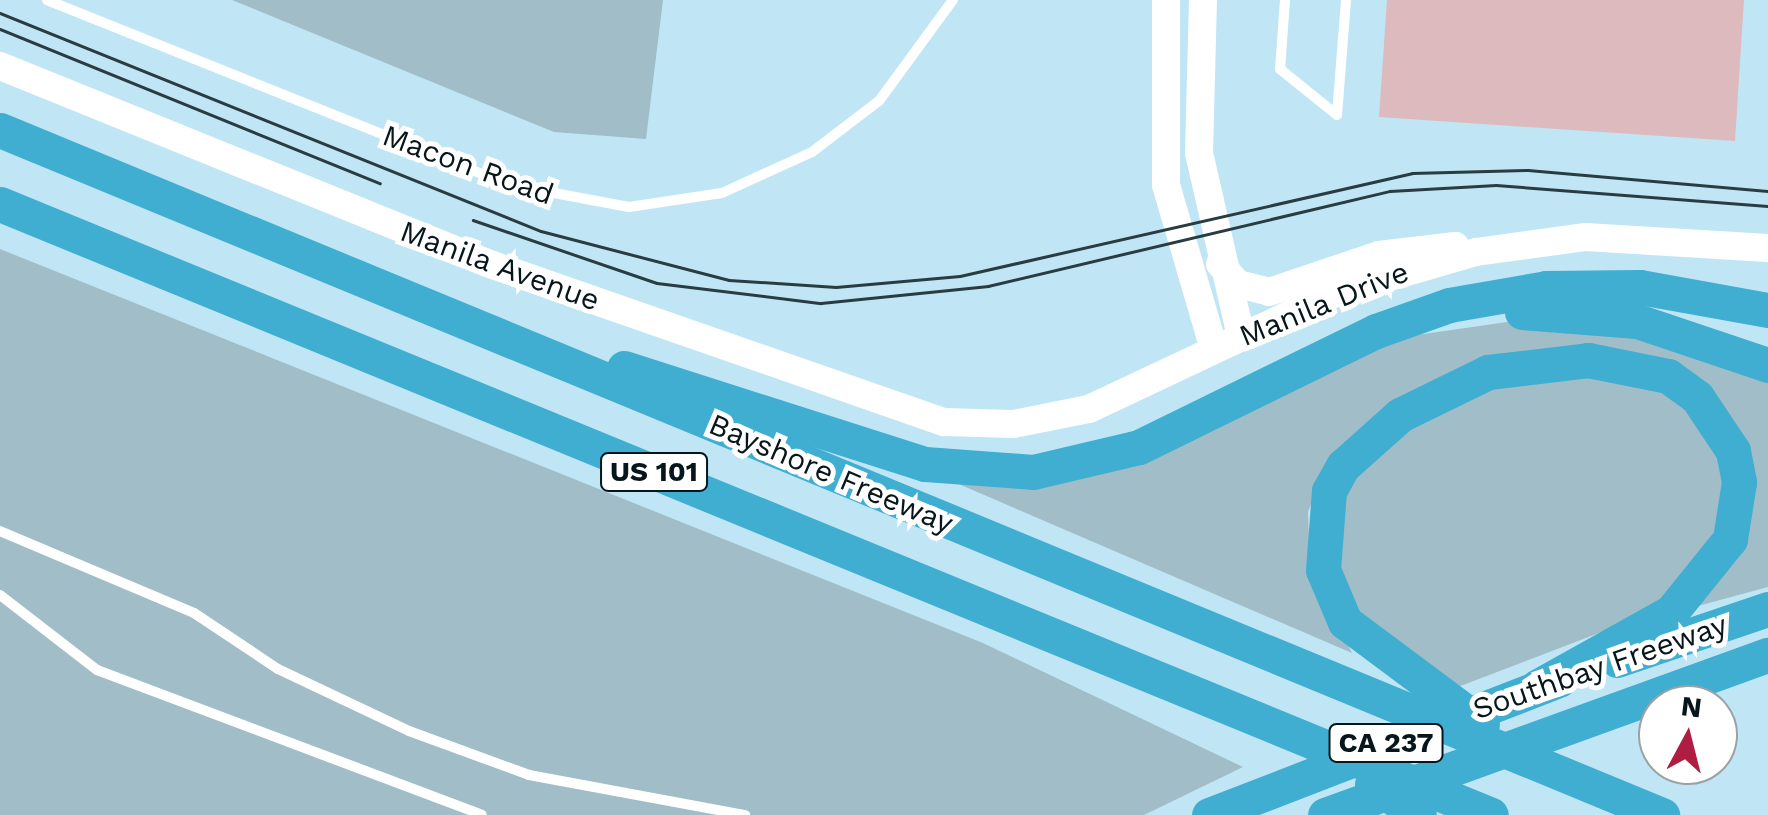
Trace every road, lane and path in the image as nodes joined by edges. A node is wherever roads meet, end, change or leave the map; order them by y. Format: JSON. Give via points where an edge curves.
{"nodes":[{"id":1,"x":47,"y":0,"type":"edge"},
{"id":2,"x":953,"y":0,"type":"edge"},
{"id":3,"x":1166,"y":0,"type":"edge"},
{"id":4,"x":1203,"y":0,"type":"edge"},
{"id":5,"x":1285,"y":0,"type":"edge"},
{"id":6,"x":1346,"y":0,"type":"edge"},
{"id":7,"x":0,"y":66,"type":"edge"},
{"id":8,"x":0,"y":130,"type":"edge"},
{"id":9,"x":0,"y":204,"type":"edge"},
{"id":10,"x":1768,"y":248,"type":"edge"},
{"id":11,"x":1476,"y":252,"type":"junction"},
{"id":12,"x":1220,"y":264,"type":"junction"},
{"id":13,"x":1768,"y":310,"type":"edge"},
{"id":14,"x":1376,"y":331,"type":"junction"},
{"id":15,"x":1240,"y":336,"type":"junction"},
{"id":16,"x":507,"y":337,"type":"junction"},
{"id":17,"x":1214,"y":349,"type":"junction"},
{"id":18,"x":1768,"y":365,"type":"edge"},
{"id":19,"x":1012,"y":424,"type":"joint"},
{"id":20,"x":0,"y":531,"type":"edge"},
{"id":21,"x":0,"y":596,"type":"edge"},
{"id":22,"x":1768,"y":610,"type":"edge"},
{"id":23,"x":1768,"y":655,"type":"edge"},
{"id":24,"x":1537,"y":688,"type":"junction"},
{"id":25,"x":1308,"y":742,"type":"junction"},
{"id":26,"x":1511,"y":744,"type":"junction"},
{"id":27,"x":1553,"y":770,"type":"junction"},
{"id":28,"x":1223,"y":809,"type":"edge"},
{"id":29,"x":482,"y":815,"type":"edge"},
{"id":30,"x":745,"y":815,"type":"edge"},
{"id":31,"x":1325,"y":815,"type":"edge"},
{"id":32,"x":1358,"y":815,"type":"edge"},
{"id":33,"x":1420,"y":815,"type":"edge"},
{"id":34,"x":1491,"y":815,"type":"edge"},
{"id":35,"x":1662,"y":815,"type":"edge"}],
"edges":[{"from":1,"to":2,"type":"lane","name":"Macon Road","via":[[506,184],[629,206],[722,193],[812,152],[879,101]]},
{"from":3,"to":17,"type":"main road","via":[[1166,185]]},
{"from":4,"to":12,"type":"main road","via":[[1199,153]]},
{"from":5,"to":6,"type":"lane","via":[[1280,69],[1337,115]]},
{"from":7,"to":19,"type":"main road","name":"Manila Avenue","via":[[403,230],[870,402],[944,422]]},
{"from":8,"to":16,"type":"highway","name":"Bayshore Freeway","number":"US 101"},
{"from":9,"to":25,"type":"highway","number":"US 101"},
{"from":10,"to":11,"type":"main road","name":"Manila Drive","via":[[1586,237]]},
{"from":11,"to":12,"type":"main road","via":[[1440,242],[1269,292],[1238,284]]},
{"from":11,"to":15,"type":"main road","name":"Manila Drive","via":[[1338,292]]},
{"from":12,"to":15,"type":"main road"},
{"from":13,"to":14,"type":"highway","via":[[1673,290],[1546,288]]},
{"from":14,"to":16,"type":"highway","via":[[1139,447],[1068,468],[1002,473],[888,455],[733,396]]},
{"from":14,"to":18,"type":"highway","via":[[1500,314],[1593,314],[1677,330]]},
{"from":15,"to":17,"type":"main road","name":"Manila Drive"},
{"from":16,"to":27,"type":"highway","name":"Bayshore Freeway","number":"US 101"},
{"from":17,"to":19,"type":"main road","name":"Manila Drive","via":[[1089,410]]},
{"from":20,"to":30,"type":"lane","via":[[194,613],[278,669],[409,731],[529,776]]},
{"from":21,"to":29,"type":"lane","via":[[97,670]]},
{"from":22,"to":24,"type":"highway","name":"Southbay Freeway","number":"CA 237"},
{"from":23,"to":26,"type":"highway","name":"Southbay Freeway","number":"CA 237"},
{"from":24,"to":27,"type":"highway","via":[[1671,612],[1730,539],[1740,482],[1733,451],[1697,397],[1668,376],[1588,360],[1488,372],[1400,414],[1342,466],[1329,491],[1323,570],[1345,622],[1400,672]]},
{"from":24,"to":28,"type":"highway","name":"Southbay Freeway","number":"CA 237"},
{"from":25,"to":33,"type":"highway"},
{"from":25,"to":34,"type":"highway","number":"US 101"},
{"from":26,"to":31,"type":"highway","name":"Southbay Freeway","number":"CA 237"},
{"from":26,"to":32,"type":"highway"},
{"from":27,"to":35,"type":"highway","name":"Bayshore Freeway","number":"US 101"}]}
